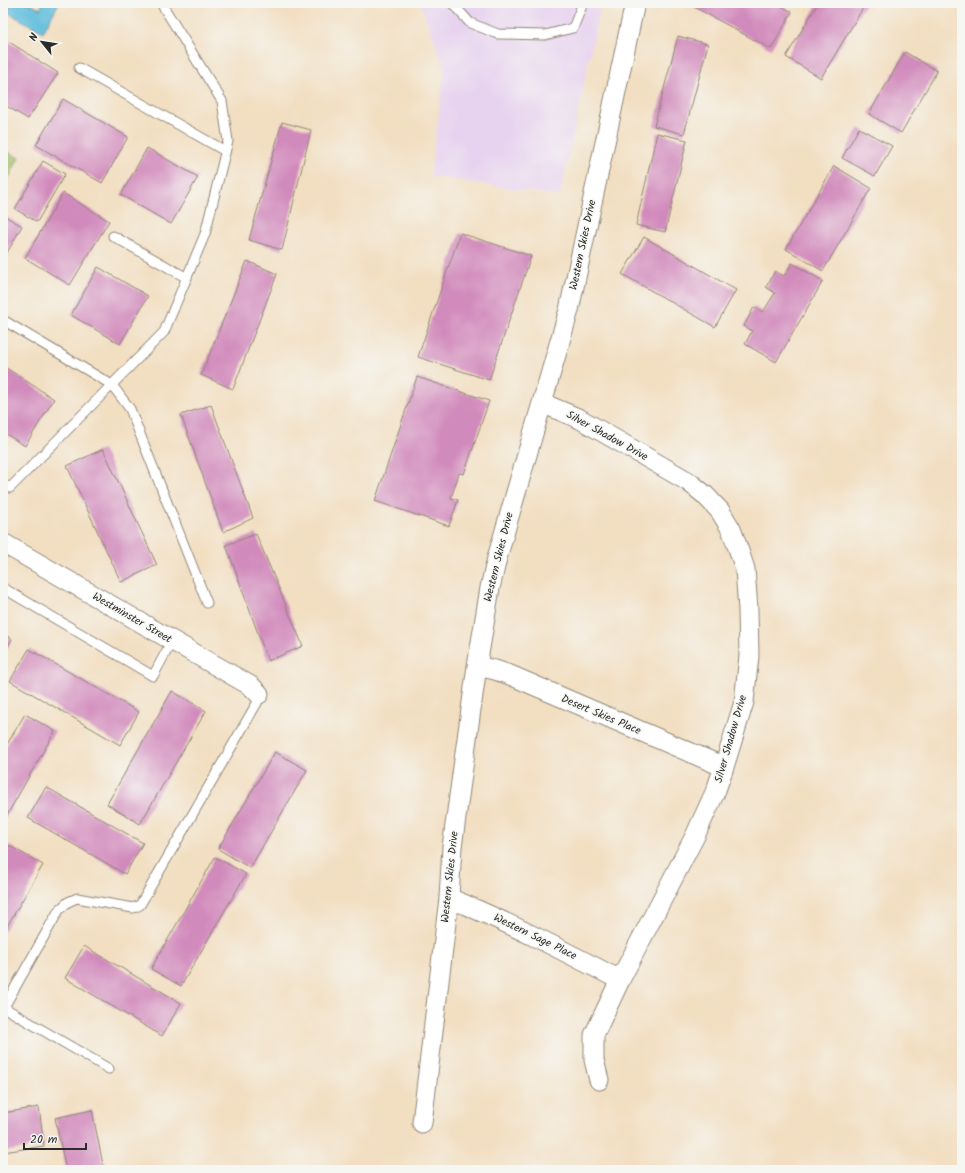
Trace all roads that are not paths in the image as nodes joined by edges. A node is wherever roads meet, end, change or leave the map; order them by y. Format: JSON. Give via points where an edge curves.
{"nodes":[{"id":1,"x":161,"y":3,"type":"edge"},
{"id":2,"x":452,"y":3,"type":"edge"},
{"id":3,"x":583,"y":3,"type":"edge"},
{"id":4,"x":634,"y":3,"type":"edge"},
{"id":5,"x":79,"y":68,"type":"dead end"},
{"id":6,"x":225,"y":151,"type":"junction"},
{"id":7,"x":113,"y":236,"type":"dead end"},
{"id":8,"x":187,"y":278,"type":"junction"},
{"id":9,"x":3,"y":320,"type":"edge"},
{"id":10,"x":112,"y":385,"type":"junction"},
{"id":11,"x":542,"y":403,"type":"junction"},
{"id":12,"x":3,"y":484,"type":"edge"},
{"id":13,"x":3,"y":543,"type":"edge"},
{"id":14,"x":3,"y":588,"type":"edge"},
{"id":15,"x":207,"y":602,"type":"dead end"},
{"id":16,"x":172,"y":641,"type":"junction"},
{"id":17,"x":477,"y":666,"type":"junction"},
{"id":18,"x":259,"y":694,"type":"joint"},
{"id":19,"x":724,"y":767,"type":"junction"},
{"id":20,"x":449,"y":898,"type":"junction"},
{"id":21,"x":620,"y":980,"type":"junction"},
{"id":22,"x":3,"y":1007,"type":"edge"},
{"id":23,"x":109,"y":1069,"type":"dead end"},
{"id":24,"x":599,"y":1080,"type":"dead end"},
{"id":25,"x":422,"y":1122,"type":"dead end"}],
"edges":[{"from":1,"to":6,"type":"lane","via":[[222,101],[228,141]]},
{"from":2,"to":3,"type":"lane","via":[[470,23],[498,34],[545,34],[573,28]]},
{"from":4,"to":11,"type":"street","name":"Western Skies Drive","via":[[569,310]]},
{"from":5,"to":6,"type":"lane"},
{"from":6,"to":8,"type":"lane","via":[[205,234]]},
{"from":7,"to":8,"type":"lane"},
{"from":8,"to":10,"type":"lane","via":[[164,332]]},
{"from":9,"to":10,"type":"lane"},
{"from":10,"to":12,"type":"lane","via":[[10,488]]},
{"from":10,"to":15,"type":"lane","via":[[130,409]]},
{"from":11,"to":17,"type":"street","name":"Western Skies Drive","via":[[497,558]]},
{"from":11,"to":19,"type":"street","name":"Silver Shadow Drive","via":[[580,419],[689,482],[720,511],[731,529],[745,569],[749,656],[744,702]]},
{"from":13,"to":16,"type":"street","name":"Westminster Street"},
{"from":14,"to":16,"type":"lane","via":[[153,676]]},
{"from":16,"to":18,"type":"street","name":"Westminster Street","via":[[251,686]]},
{"from":17,"to":19,"type":"street","name":"Desert Skies Place","via":[[510,675]]},
{"from":17,"to":20,"type":"street","name":"Western Skies Drive","via":[[452,847]]},
{"from":18,"to":22,"type":"lane","via":[[257,703],[140,905],[133,908],[77,898],[68,902],[59,910]]},
{"from":19,"to":21,"type":"street","name":"Silver Shadow Drive","via":[[695,836]]},
{"from":20,"to":21,"type":"street","name":"Western Sage Place","via":[[520,929]]},
{"from":20,"to":25,"type":"street","name":"Western Skies Drive"},
{"from":21,"to":24,"type":"street","name":"Silver Shadow Drive","via":[[594,1035],[594,1060]]},
{"from":22,"to":23,"type":"lane"}]}
